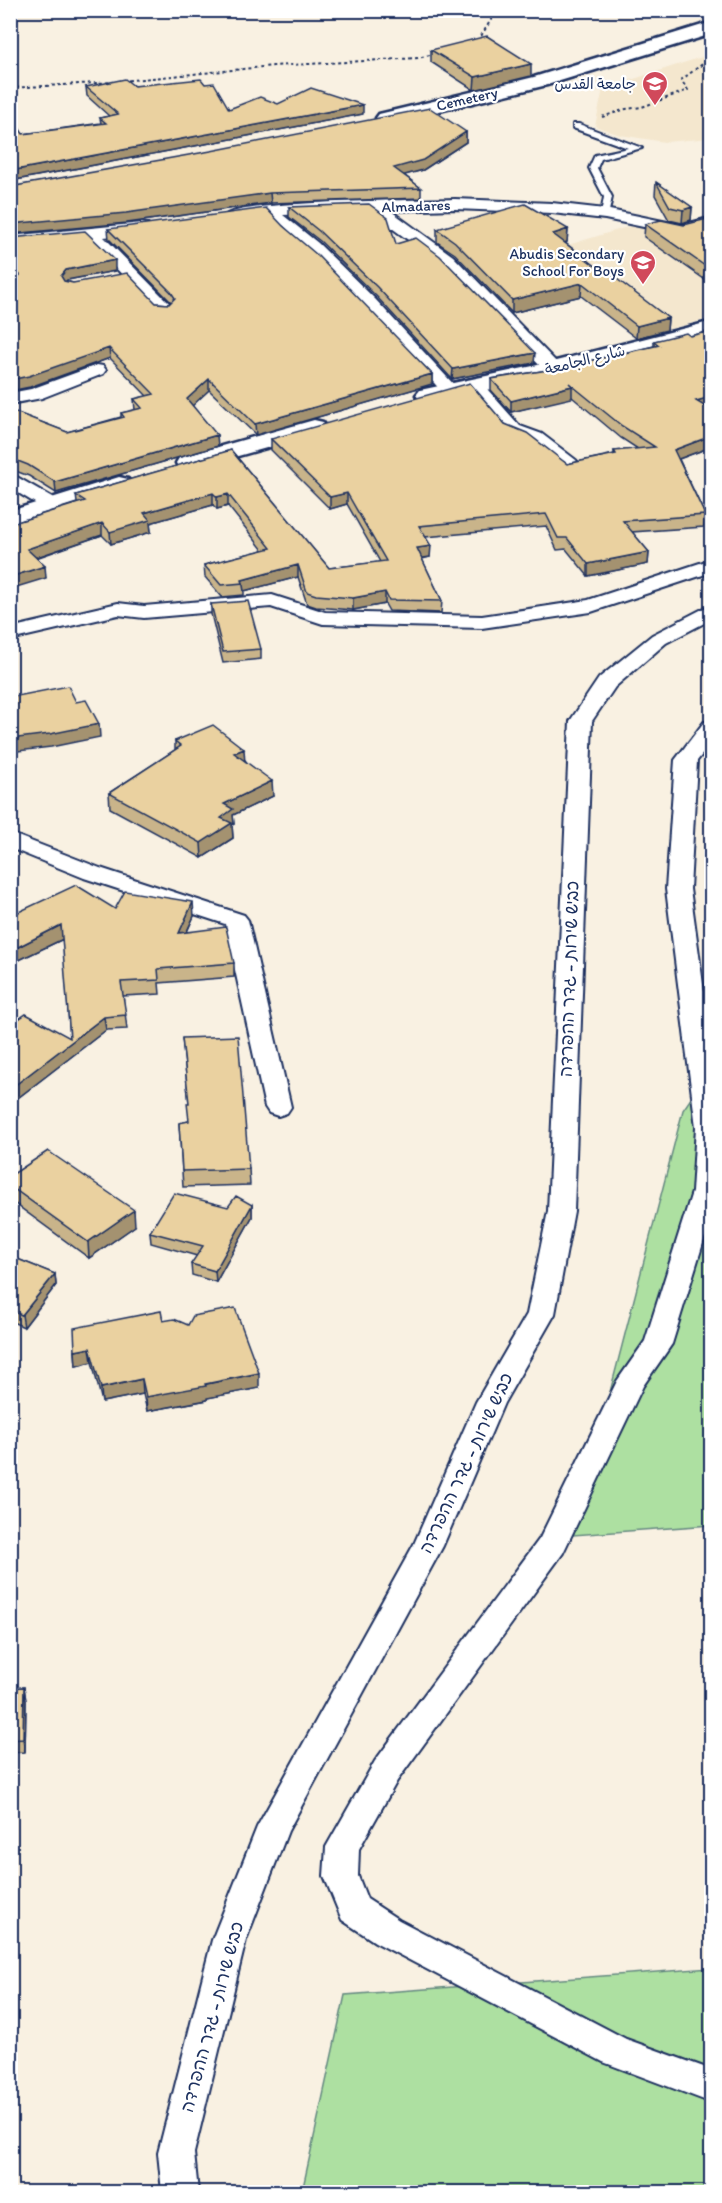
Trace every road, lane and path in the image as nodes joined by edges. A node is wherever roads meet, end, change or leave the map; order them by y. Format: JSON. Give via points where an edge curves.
{"nodes":[{"id":1,"x":497,"y":10,"type":"edge"},
{"id":2,"x":711,"y":28,"type":"edge"},
{"id":3,"x":476,"y":43,"type":"edge"},
{"id":4,"x":438,"y":53,"type":"edge"},
{"id":5,"x":711,"y":57,"type":"edge"},
{"id":6,"x":10,"y":88,"type":"edge"},
{"id":7,"x":365,"y":122,"type":"edge"},
{"id":8,"x":576,"y":126,"type":"joint"},
{"id":9,"x":376,"y":207,"type":"junction"},
{"id":10,"x":271,"y":210,"type":"junction"},
{"id":11,"x":604,"y":214,"type":"junction"},
{"id":12,"x":215,"y":217,"type":"edge"},
{"id":13,"x":711,"y":222,"type":"edge"},
{"id":14,"x":160,"y":225,"type":"edge"},
{"id":15,"x":91,"y":233,"type":"junction"},
{"id":16,"x":10,"y":241,"type":"edge"},
{"id":17,"x":132,"y":275,"type":"junction"},
{"id":18,"x":112,"y":279,"type":"edge"},
{"id":19,"x":164,"y":308,"type":"edge"},
{"id":20,"x":711,"y":328,"type":"edge"},
{"id":21,"x":553,"y":369,"type":"junction"},
{"id":22,"x":97,"y":370,"type":"edge"},
{"id":23,"x":474,"y":384,"type":"junction"},
{"id":24,"x":449,"y":389,"type":"junction"},
{"id":25,"x":10,"y":399,"type":"edge"},
{"id":26,"x":404,"y":402,"type":"edge"},
{"id":27,"x":335,"y":421,"type":"edge"},
{"id":28,"x":569,"y":464,"type":"edge"},
{"id":29,"x":169,"y":469,"type":"edge"},
{"id":30,"x":10,"y":479,"type":"edge"},
{"id":31,"x":137,"y":479,"type":"edge"},
{"id":32,"x":52,"y":505,"type":"junction"},
{"id":33,"x":12,"y":518,"type":"edge"},
{"id":34,"x":711,"y":565,"type":"edge"},
{"id":35,"x":711,"y":610,"type":"edge"},
{"id":36,"x":10,"y":634,"type":"edge"},
{"id":37,"x":711,"y":727,"type":"edge"},
{"id":38,"x":10,"y":840,"type":"edge"},
{"id":39,"x":278,"y":1107,"type":"dead end"},
{"id":40,"x":711,"y":2087,"type":"edge"},
{"id":41,"x":180,"y":2193,"type":"edge"}],
"edges":[{"from":1,"to":3,"type":"path"},
{"from":2,"to":7,"type":"main road","name":"Cemetery","via":[[540,81]]},
{"from":4,"to":6,"type":"path","via":[[418,58]]},
{"from":5,"to":8,"type":"path","via":[[681,80],[688,90]]},
{"from":8,"to":11,"type":"lane","via":[[638,148],[598,157],[593,168],[608,197]]},
{"from":9,"to":10,"type":"street","name":"Almadares"},
{"from":9,"to":11,"type":"street","name":"Almadares","via":[[552,208]]},
{"from":9,"to":21,"type":"street","via":[[447,260]]},
{"from":10,"to":12,"type":"street","name":"Almadares"},
{"from":10,"to":24,"type":"street","via":[[280,224],[315,250],[412,346]]},
{"from":11,"to":13,"type":"street","name":"Almadares","via":[[682,230]]},
{"from":14,"to":15,"type":"street"},
{"from":15,"to":16,"type":"street"},
{"from":15,"to":17,"type":"street"},
{"from":17,"to":18,"type":"street"},
{"from":17,"to":19,"type":"street"},
{"from":20,"to":21,"type":"main road","name":"شارع الجامعة"},
{"from":21,"to":23,"type":"main road","name":"شارع الجامعة"},
{"from":22,"to":25,"type":"street","via":[[36,394]]},
{"from":23,"to":24,"type":"main road","name":"شارع الجامعة"},
{"from":23,"to":28,"type":"street","via":[[513,430],[536,438]]},
{"from":24,"to":26,"type":"main road","name":"شارع الجامعة"},
{"from":27,"to":29,"type":"main road"},
{"from":30,"to":32,"type":"street"},
{"from":31,"to":32,"type":"main road"},
{"from":32,"to":33,"type":"main road"},
{"from":34,"to":36,"type":"street","via":[[591,606],[482,622],[323,618],[272,601],[144,612],[118,609]]},
{"from":35,"to":41,"type":"street","name":"כביש שירות - גדר ההפרדה","via":[[659,639],[607,683],[581,720],[561,1211],[541,1314],[490,1402],[428,1546],[273,1827],[229,1940],[176,2153]]},
{"from":37,"to":40,"type":"street","via":[[686,760],[678,889],[709,1127],[705,1192],[658,1344],[631,1381],[552,1545],[386,1771],[343,1847],[341,1876],[354,1909],[387,1931],[615,2051]]},
{"from":38,"to":39,"type":"street","via":[[92,873],[237,920]]}]}
